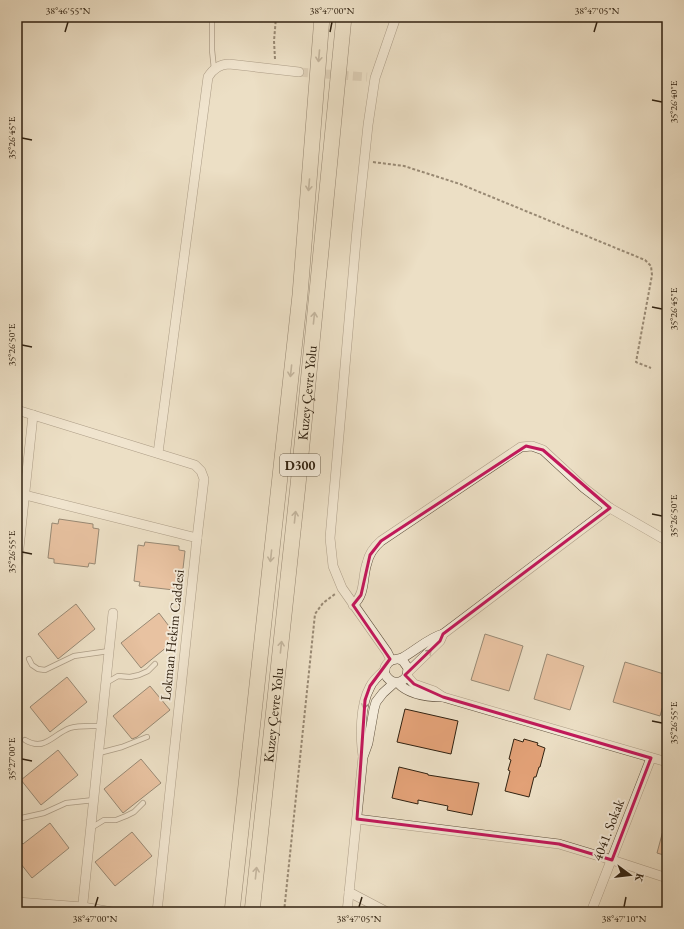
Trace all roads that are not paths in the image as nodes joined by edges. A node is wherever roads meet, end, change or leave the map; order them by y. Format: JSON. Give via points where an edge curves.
{"nodes":[{"id":1,"x":212,"y":17,"type":"edge"},
{"id":2,"x":322,"y":17,"type":"edge"},
{"id":3,"x":344,"y":17,"type":"edge"},
{"id":4,"x":396,"y":17,"type":"edge"},
{"id":5,"x":214,"y":68,"type":"junction"},
{"id":6,"x":299,"y":72,"type":"tunnel mouth"},
{"id":7,"x":17,"y":410,"type":"edge"},
{"id":8,"x":33,"y":415,"type":"junction"},
{"id":9,"x":158,"y":453,"type":"junction"},
{"id":10,"x":21,"y":494,"type":"edge"},
{"id":11,"x":610,"y":508,"type":"junction"},
{"id":12,"x":197,"y":538,"type":"junction"},
{"id":13,"x":667,"y":541,"type":"edge"},
{"id":14,"x":17,"y":567,"type":"edge"},
{"id":15,"x":353,"y":605,"type":"junction"},
{"id":16,"x":113,"y":613,"type":"dead end"},
{"id":17,"x":443,"y":634,"type":"junction"},
{"id":18,"x":109,"y":652,"type":"junction"},
{"id":19,"x":29,"y":659,"type":"dead end"},
{"id":20,"x":395,"y":660,"type":"junction"},
{"id":21,"x":155,"y":664,"type":"dead end"},
{"id":22,"x":384,"y":670,"type":"junction"},
{"id":23,"x":408,"y":674,"type":"junction"},
{"id":24,"x":106,"y":682,"type":"junction"},
{"id":25,"x":396,"y":683,"type":"junction"},
{"id":26,"x":443,"y":697,"type":"junction"},
{"id":27,"x":101,"y":726,"type":"junction"},
{"id":28,"x":147,"y":736,"type":"dead end"},
{"id":29,"x":25,"y":740,"type":"dead end"},
{"id":30,"x":99,"y":753,"type":"junction"},
{"id":31,"x":363,"y":757,"type":"junction"},
{"id":32,"x":651,"y":758,"type":"junction"},
{"id":33,"x":667,"y":762,"type":"edge"},
{"id":34,"x":94,"y":800,"type":"junction"},
{"id":35,"x":143,"y":804,"type":"dead end"},
{"id":36,"x":17,"y":819,"type":"edge"},
{"id":37,"x":357,"y":819,"type":"junction"},
{"id":38,"x":91,"y":828,"type":"junction"},
{"id":39,"x":612,"y":860,"type":"junction"},
{"id":40,"x":667,"y":878,"type":"edge"},
{"id":41,"x":349,"y":892,"type":"junction"},
{"id":42,"x":17,"y":902,"type":"edge"},
{"id":43,"x":83,"y":910,"type":"edge"},
{"id":44,"x":112,"y":912,"type":"edge"},
{"id":45,"x":157,"y":912,"type":"edge"},
{"id":46,"x":232,"y":912,"type":"edge"},
{"id":47,"x":252,"y":912,"type":"edge"},
{"id":48,"x":347,"y":912,"type":"edge"},
{"id":49,"x":387,"y":912,"type":"edge"},
{"id":50,"x":591,"y":912,"type":"edge"}],
"edges":[{"from":1,"to":5,"type":"lane"},
{"from":2,"to":46,"type":"highway","name":"Kuzey Çevre Yolu","number":"D300","one_way":true,"via":[[300,295]]},
{"from":47,"to":3,"type":"highway","name":"Kuzey Çevre Yolu","number":"D300","one_way":true},
{"from":4,"to":15,"type":"street","via":[[371,78],[330,538],[333,566],[342,588]]},
{"from":5,"to":6,"type":"street","via":[[228,64]]},
{"from":5,"to":9,"type":"street","via":[[206,82]]},
{"from":7,"to":8,"type":"street"},
{"from":8,"to":9,"type":"street"},
{"from":8,"to":10,"type":"street"},
{"from":9,"to":12,"type":"street","name":"Lokman Hekim Caddesi","via":[[191,463],[203,474]]},
{"from":10,"to":12,"type":"street"},
{"from":10,"to":14,"type":"street"},
{"from":11,"to":13,"type":"street"},
{"from":11,"to":15,"type":"street","via":[[543,450],[532,446],[521,447],[381,541],[370,555],[361,596]]},
{"from":11,"to":17,"type":"street"},
{"from":12,"to":45,"type":"street","name":"Lokman Hekim Caddesi"},
{"from":15,"to":20,"type":"street"},
{"from":16,"to":18,"type":"street"},
{"from":17,"to":20,"type":"street"},
{"from":23,"to":17,"type":"street","one_way":true,"via":[[440,641]]},
{"from":18,"to":19,"type":"lane","via":[[74,656],[45,670],[32,665]]},
{"from":18,"to":24,"type":"street"},
{"from":20,"to":22,"type":"street","via":[[385,666]]},
{"from":20,"to":23,"type":"street","via":[[406,664]]},
{"from":21,"to":24,"type":"lane","via":[[139,675],[118,676]]},
{"from":22,"to":25,"type":"street","via":[[387,678]]},
{"from":22,"to":31,"type":"street","one_way":true,"via":[[374,680],[364,700],[361,743]]},
{"from":23,"to":25,"type":"street","via":[[405,679]]},
{"from":23,"to":26,"type":"street","via":[[414,684]]},
{"from":24,"to":27,"type":"street"},
{"from":25,"to":26,"type":"street","via":[[409,691]]},
{"from":25,"to":31,"type":"street","via":[[376,702]]},
{"from":26,"to":32,"type":"street"},
{"from":27,"to":29,"type":"lane","via":[[69,728],[39,745]]},
{"from":27,"to":30,"type":"street"},
{"from":28,"to":30,"type":"lane","via":[[122,747]]},
{"from":30,"to":34,"type":"street"},
{"from":31,"to":37,"type":"street"},
{"from":32,"to":33,"type":"street"},
{"from":32,"to":39,"type":"street","name":"4041. Sokak"},
{"from":34,"to":36,"type":"lane","via":[[66,803],[44,813]]},
{"from":34,"to":38,"type":"street"},
{"from":35,"to":38,"type":"lane","via":[[126,816],[116,820],[104,820]]},
{"from":37,"to":39,"type":"street","via":[[559,844]]},
{"from":37,"to":41,"type":"street"},
{"from":38,"to":43,"type":"street"},
{"from":39,"to":40,"type":"street"},
{"from":39,"to":50,"type":"street","name":"4041. Sokak"},
{"from":41,"to":48,"type":"street"},
{"from":41,"to":49,"type":"street"},
{"from":42,"to":43,"type":"street"},
{"from":43,"to":44,"type":"street"}]}
